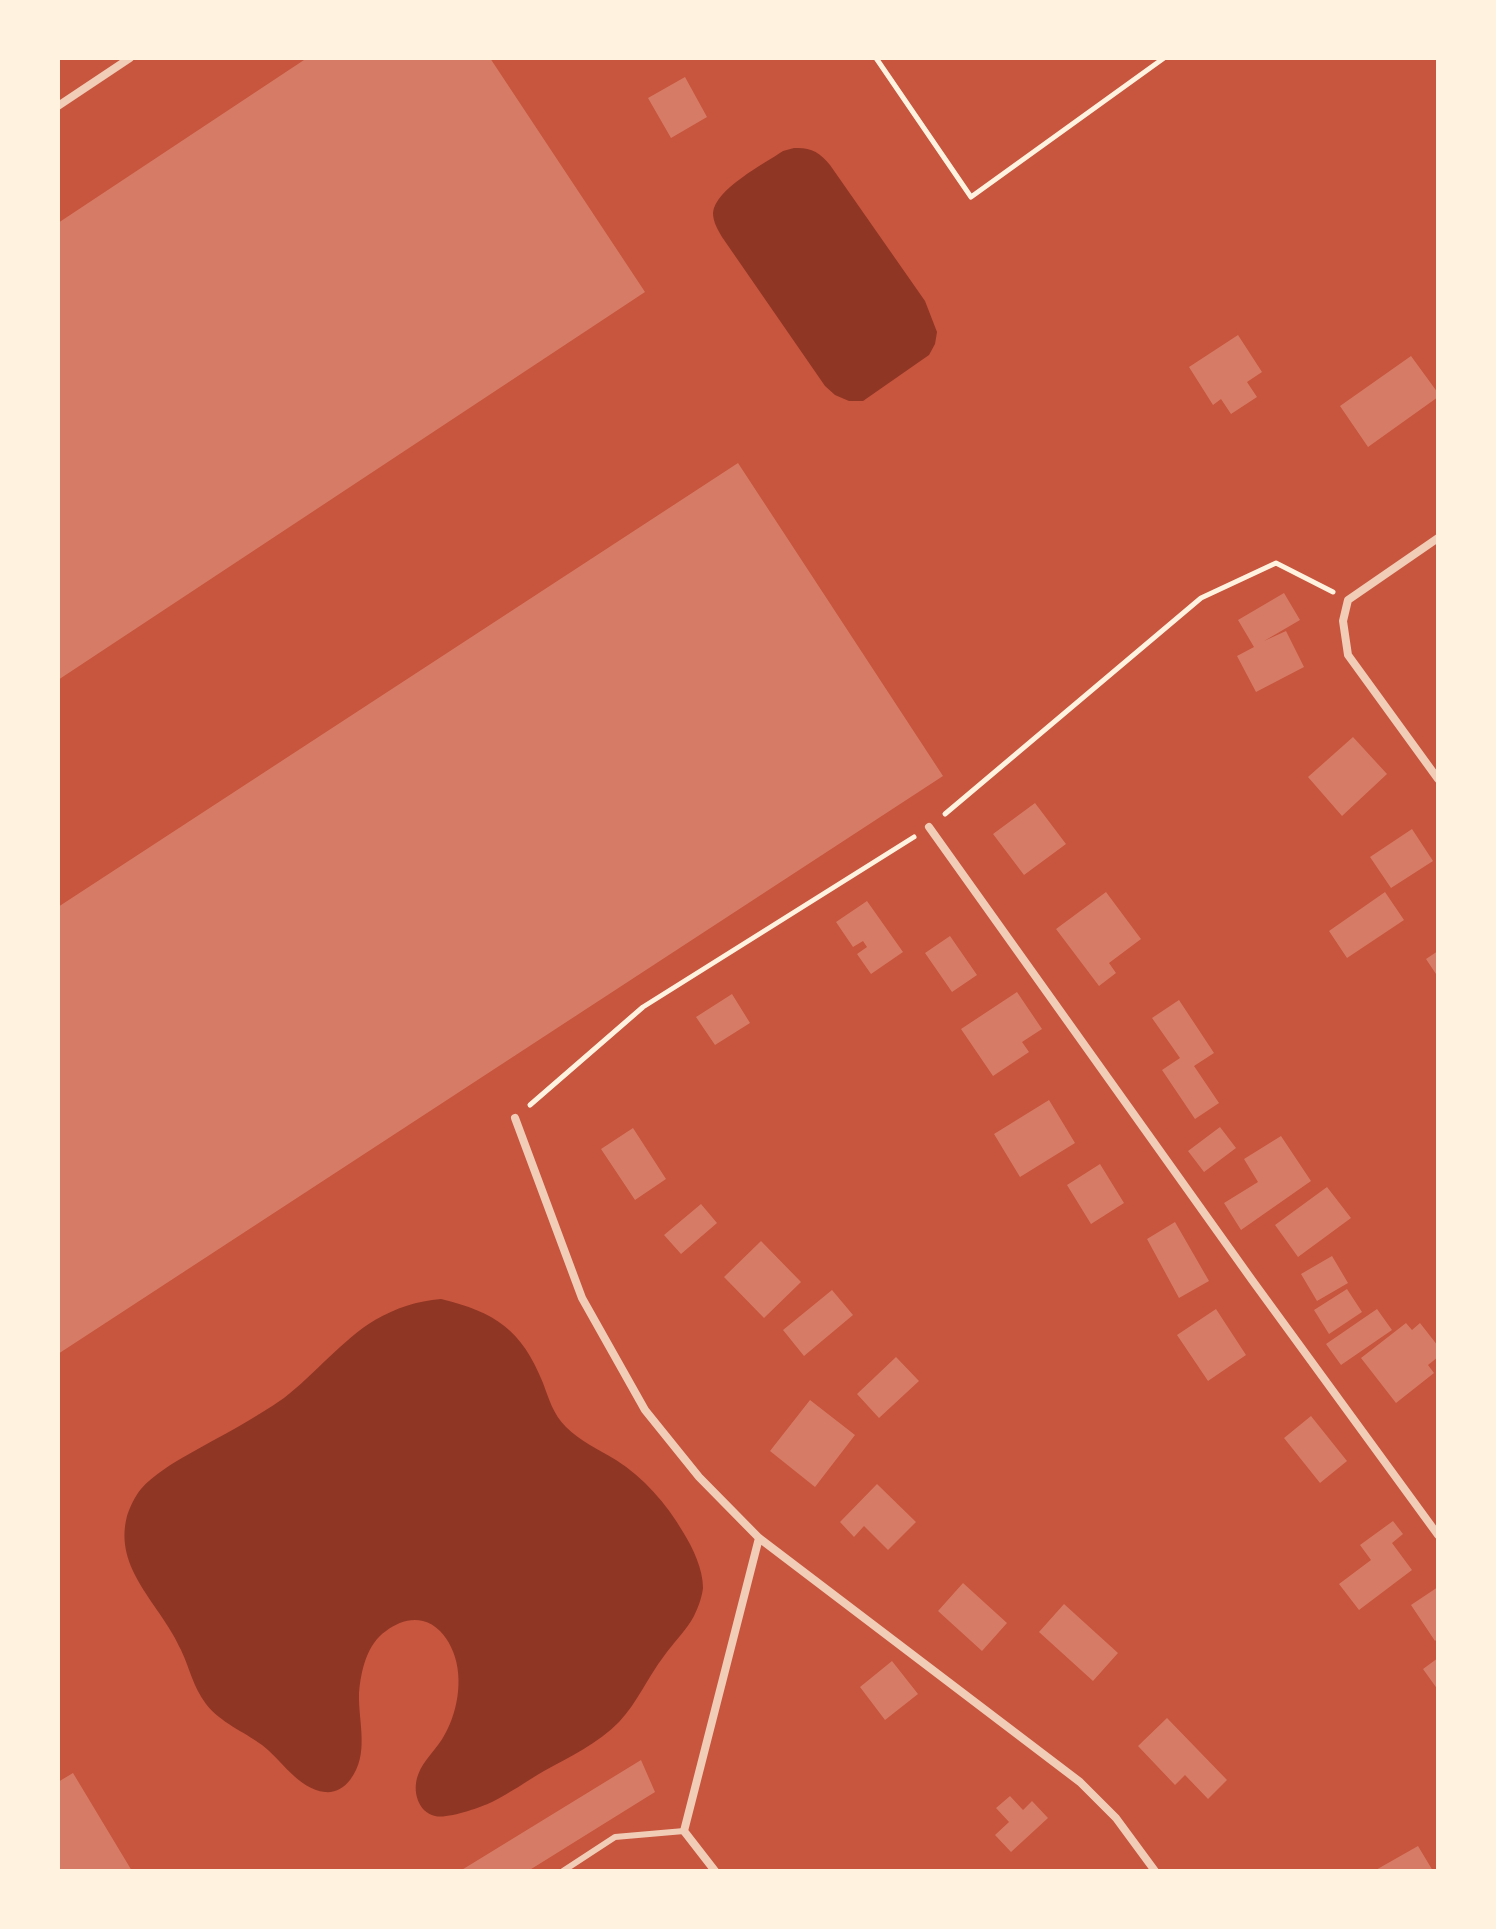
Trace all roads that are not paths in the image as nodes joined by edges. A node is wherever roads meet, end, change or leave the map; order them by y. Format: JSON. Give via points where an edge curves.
{"nodes":[{"id":1,"x":130,"y":58,"type":"edge"},
{"id":2,"x":58,"y":106,"type":"edge"},
{"id":3,"x":1438,"y":538,"type":"edge"},
{"id":4,"x":1438,"y":779,"type":"edge"},
{"id":5,"x":929,"y":827,"type":"dead end"},
{"id":6,"x":515,"y":1118,"type":"dead end"},
{"id":7,"x":1438,"y":1535,"type":"edge"},
{"id":8,"x":759,"y":1538,"type":"junction"},
{"id":9,"x":684,"y":1831,"type":"junction"},
{"id":10,"x":563,"y":1871,"type":"edge"},
{"id":11,"x":715,"y":1871,"type":"edge"},
{"id":12,"x":1155,"y":1871,"type":"edge"}],
"edges":[{"from":1,"to":2,"type":"street"},
{"from":3,"to":4,"type":"street","via":[[1348,600],[1343,621],[1348,655]]},
{"from":5,"to":7,"type":"street"},
{"from":6,"to":8,"type":"street","via":[[582,1298],[645,1410],[699,1477]]},
{"from":8,"to":9,"type":"street"},
{"from":8,"to":12,"type":"street","via":[[1080,1782],[1116,1818]]},
{"from":9,"to":10,"type":"lane","via":[[615,1837]]},
{"from":9,"to":11,"type":"street"}]}
